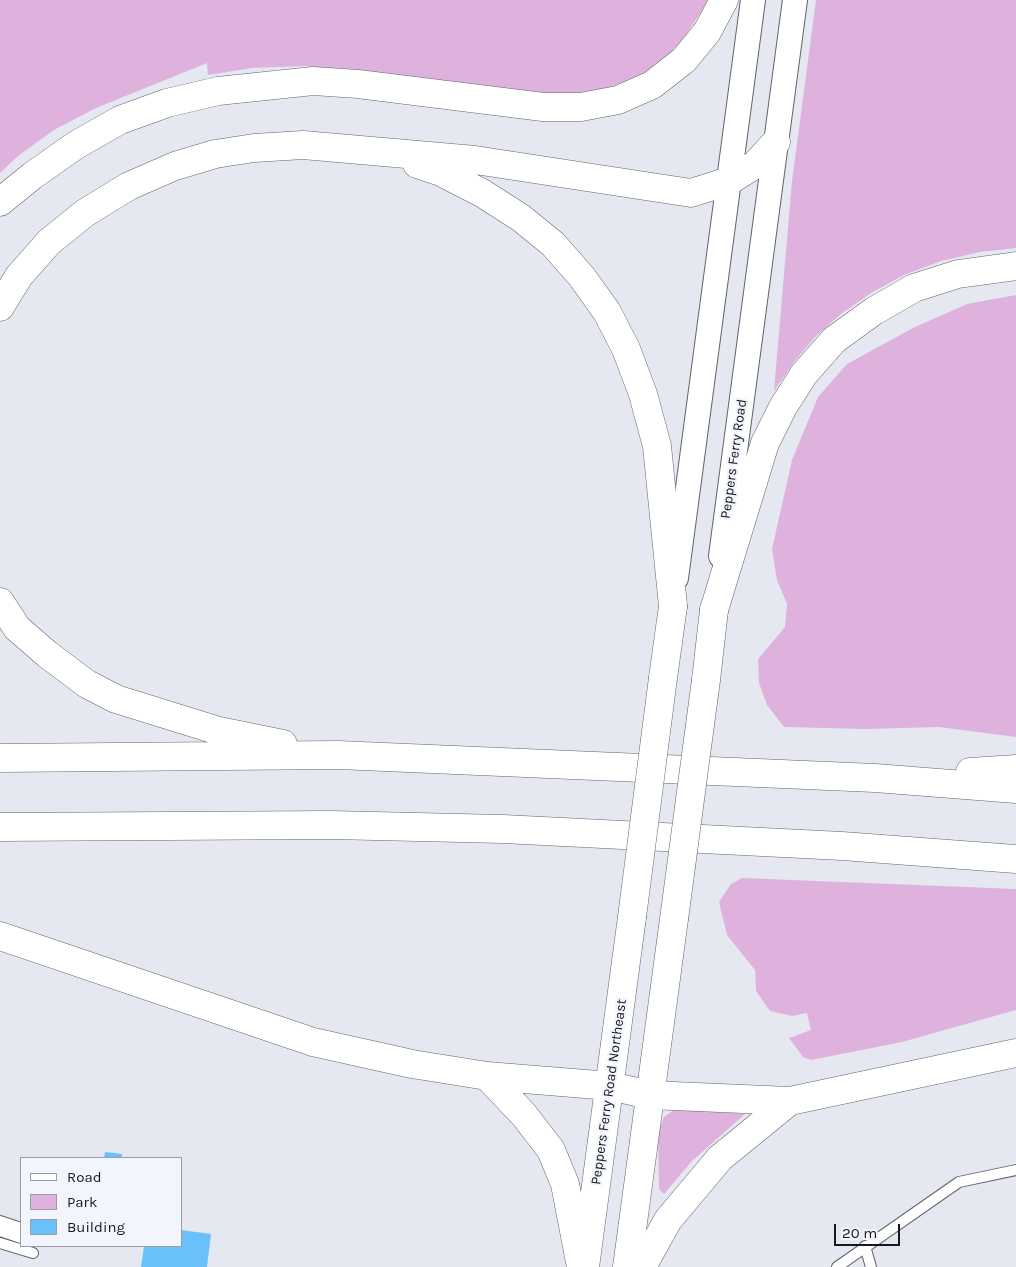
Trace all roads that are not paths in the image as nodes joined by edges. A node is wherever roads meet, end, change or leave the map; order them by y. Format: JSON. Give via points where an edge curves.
{"nodes":[{"id":1,"x":724,"y":0,"type":"edge"},
{"id":2,"x":753,"y":0,"type":"edge"},
{"id":3,"x":795,"y":0,"type":"edge"},
{"id":4,"x":776,"y":142,"type":"junction"},
{"id":5,"x":350,"y":149,"type":"junction"},
{"id":6,"x":729,"y":180,"type":"junction"},
{"id":7,"x":0,"y":202,"type":"edge"},
{"id":8,"x":1016,"y":266,"type":"edge"},
{"id":9,"x":0,"y":307,"type":"edge"},
{"id":10,"x":0,"y":602,"type":"edge"},
{"id":11,"x":673,"y":606,"type":"junction"},
{"id":12,"x":714,"y":610,"type":"junction"},
{"id":13,"x":338,"y":755,"type":"junction"},
{"id":14,"x":0,"y":758,"type":"edge"},
{"id":15,"x":1016,"y":769,"type":"edge"},
{"id":16,"x":874,"y":778,"type":"junction"},
{"id":17,"x":1016,"y":789,"type":"edge"},
{"id":18,"x":0,"y":827,"type":"edge"},
{"id":19,"x":1016,"y":859,"type":"edge"},
{"id":20,"x":0,"y":936,"type":"edge"},
{"id":21,"x":1016,"y":1053,"type":"edge"},
{"id":22,"x":487,"y":1076,"type":"junction"},
{"id":23,"x":610,"y":1086,"type":"junction"},
{"id":24,"x":650,"y":1095,"type":"junction"},
{"id":25,"x":790,"y":1101,"type":"junction"},
{"id":26,"x":1016,"y":1170,"type":"edge"},
{"id":27,"x":0,"y":1221,"type":"edge"},
{"id":28,"x":20,"y":1228,"type":"edge"},
{"id":29,"x":0,"y":1231,"type":"edge"},
{"id":30,"x":20,"y":1238,"type":"edge"},
{"id":31,"x":0,"y":1243,"type":"edge"},
{"id":32,"x":865,"y":1246,"type":"junction"},
{"id":33,"x":33,"y":1254,"type":"dead end"},
{"id":34,"x":581,"y":1267,"type":"edge"},
{"id":35,"x":585,"y":1267,"type":"edge"},
{"id":36,"x":628,"y":1267,"type":"edge"},
{"id":37,"x":642,"y":1267,"type":"edge"},
{"id":38,"x":837,"y":1267,"type":"edge"},
{"id":39,"x":871,"y":1267,"type":"edge"}],
"edges":[{"from":1,"to":7,"type":"main road","via":[[708,32],[684,60],[652,85],[618,100],[581,107],[544,107],[313,81],[218,90],[166,103],[120,120],[76,145]]},
{"from":2,"to":6,"type":"street"},
{"from":3,"to":4,"type":"street","name":"Peppers Ferry Road"},
{"from":4,"to":6,"type":"main road","via":[[756,164]]},
{"from":4,"to":12,"type":"street","name":"Peppers Ferry Road"},
{"from":5,"to":6,"type":"main road","via":[[474,160],[690,193]]},
{"from":5,"to":9,"type":"main road","via":[[304,144],[215,154],[175,166],[129,186],[49,242],[19,276]]},
{"from":5,"to":11,"type":"main road","via":[[398,157],[441,172],[482,193],[553,244],[582,276],[614,327],[644,394],[657,446]]},
{"from":6,"to":11,"type":"street"},
{"from":8,"to":12,"type":"main road","via":[[958,274],[914,288],[874,311],[834,340],[804,374],[765,443]]},
{"from":10,"to":13,"type":"main road","via":[[17,628],[47,654],[87,684],[116,699],[219,731]]},
{"from":11,"to":23,"type":"main road","name":"Peppers Ferry Road Northeast","bridge":true},
{"from":12,"to":24,"type":"main road","name":"Peppers Ferry Road","bridge":true},
{"from":13,"to":14,"type":"main road"},
{"from":13,"to":16,"type":"main road"},
{"from":15,"to":16,"type":"main road"},
{"from":16,"to":17,"type":"main road"},
{"from":18,"to":19,"type":"main road","via":[[322,825],[502,829],[842,846]]},
{"from":20,"to":22,"type":"main road","via":[[313,1042],[412,1064]]},
{"from":21,"to":25,"type":"main road"},
{"from":22,"to":23,"type":"main road"},
{"from":22,"to":34,"type":"main road","via":[[552,1150],[565,1184]]},
{"from":23,"to":24,"type":"main road"},
{"from":23,"to":35,"type":"main road","name":"Peppers Ferry Road Northeast"},
{"from":24,"to":25,"type":"main road"},
{"from":24,"to":36,"type":"main road"},
{"from":25,"to":37,"type":"main road","via":[[720,1158],[668,1220]]},
{"from":26,"to":32,"type":"lane","via":[[959,1182]]},
{"from":27,"to":28,"type":"lane"},
{"from":29,"to":30,"type":"lane"},
{"from":31,"to":33,"type":"lane"},
{"from":32,"to":38,"type":"lane"},
{"from":32,"to":39,"type":"lane"}]}
